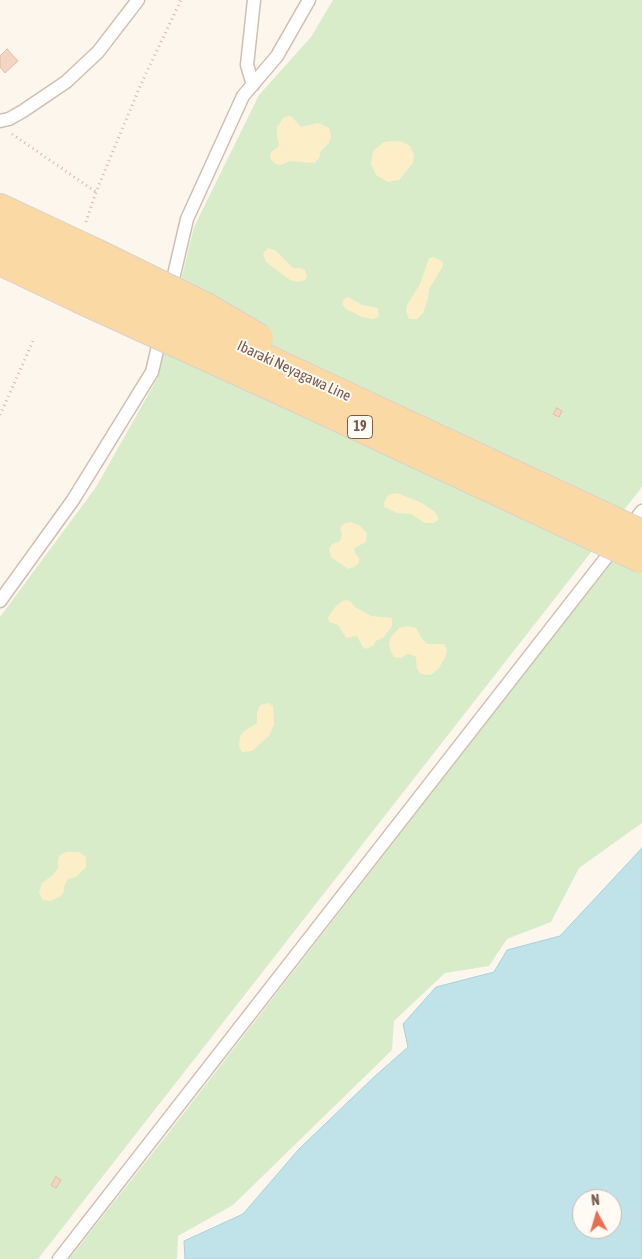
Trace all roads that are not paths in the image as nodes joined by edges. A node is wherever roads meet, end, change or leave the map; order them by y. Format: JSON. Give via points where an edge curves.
{"nodes":[{"id":1,"x":138,"y":0,"type":"edge"},
{"id":2,"x":254,"y":0,"type":"edge"},
{"id":3,"x":309,"y":0,"type":"edge"},
{"id":4,"x":253,"y":85,"type":"junction"},
{"id":5,"x":4,"y":126,"type":"edge"},
{"id":6,"x":0,"y":208,"type":"edge"},
{"id":7,"x":0,"y":234,"type":"edge"},
{"id":8,"x":0,"y":261,"type":"edge"},
{"id":9,"x":0,"y":282,"type":"edge"},
{"id":10,"x":83,"y":285,"type":"junction"},
{"id":11,"x":405,"y":435,"type":"junction"},
{"id":12,"x":642,"y":512,"type":"edge"},
{"id":13,"x":642,"y":534,"type":"edge"},
{"id":14,"x":642,"y":559,"type":"edge"},
{"id":15,"x":0,"y":601,"type":"edge"},
{"id":16,"x":58,"y":1259,"type":"edge"}],
"edges":[{"from":1,"to":5,"type":"lane","via":[[98,52],[66,82],[9,119]]},
{"from":2,"to":4,"type":"lane","via":[[247,65]]},
{"from":3,"to":4,"type":"lane","via":[[277,56]]},
{"from":4,"to":15,"type":"lane","via":[[243,96],[187,219],[152,372],[73,500]]},
{"from":6,"to":10,"type":"main road"},
{"from":7,"to":10,"type":"main road","name":"Ibaraki Neyagawa Line","number":"19"},
{"from":8,"to":10,"type":"main road","name":"Ibaraki Neyagawa Line","number":"19"},
{"from":9,"to":10,"type":"main road"},
{"from":10,"to":11,"type":"main road","name":"Ibaraki Neyagawa Line","number":"19","bridge":true},
{"from":10,"to":11,"type":"main road","bridge":true,"via":[[177,364]]},
{"from":11,"to":13,"type":"main road","name":"Ibaraki Neyagawa Line","number":"19","bridge":true},
{"from":11,"to":14,"type":"main road","name":"Ibaraki Neyagawa Line","number":"19","bridge":true},
{"from":12,"to":16,"type":"lane"}]}
